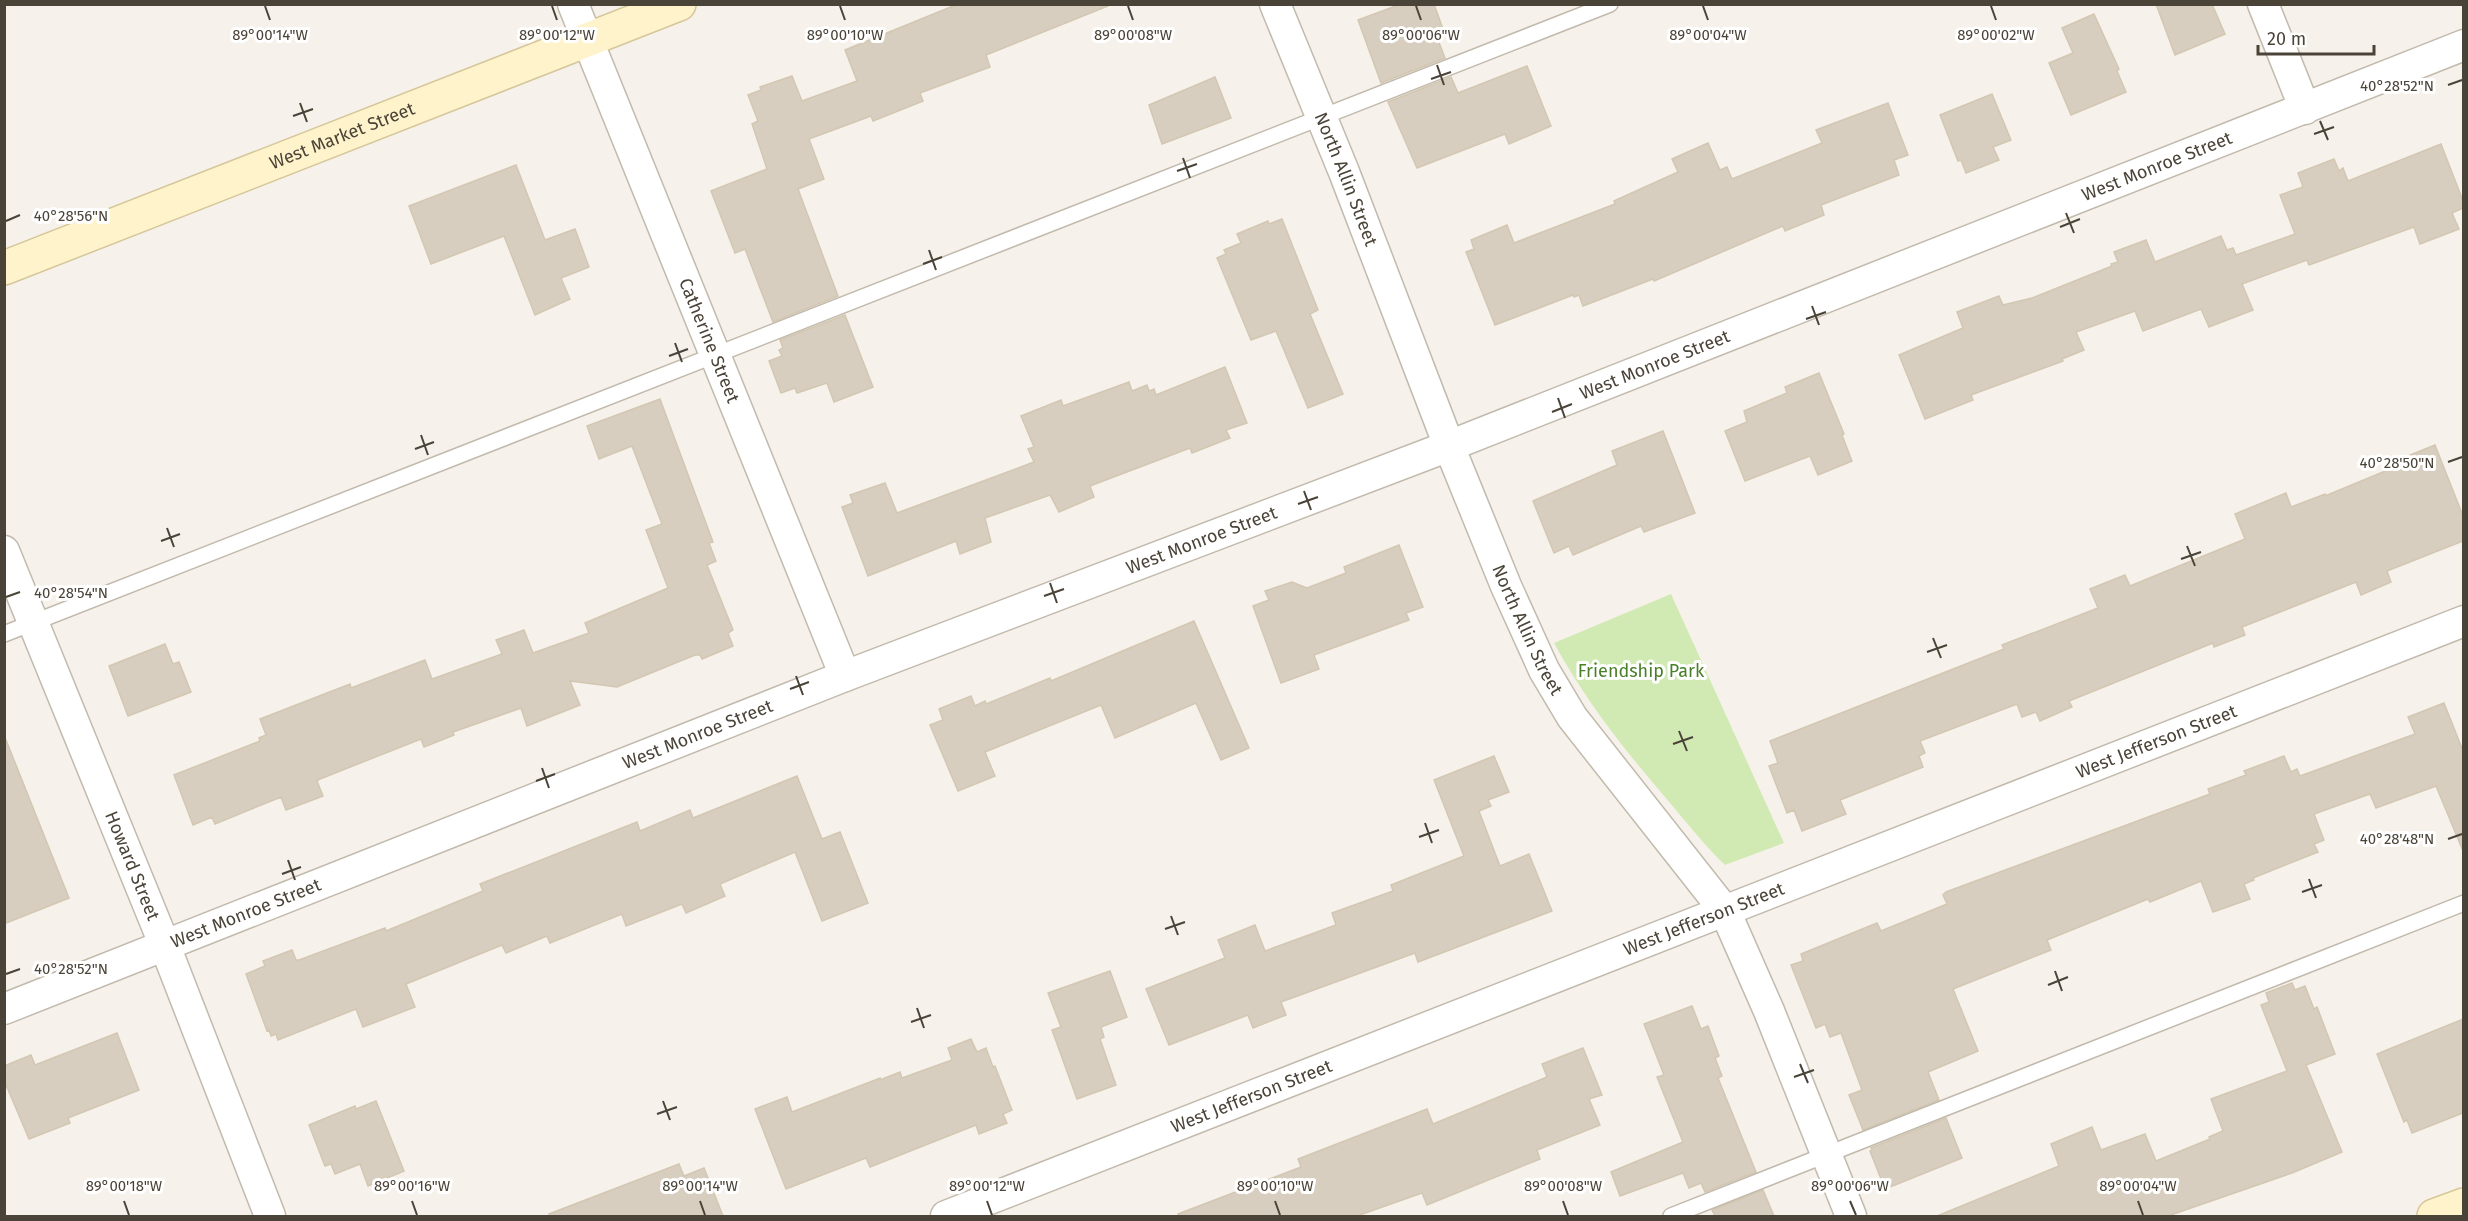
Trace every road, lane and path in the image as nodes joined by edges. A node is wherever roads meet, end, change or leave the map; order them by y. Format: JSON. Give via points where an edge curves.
{"nodes":[{"id":1,"x":573,"y":4,"type":"edge"},
{"id":2,"x":679,"y":4,"type":"edge"},
{"id":3,"x":1275,"y":4,"type":"edge"},
{"id":4,"x":1610,"y":4,"type":"edge"},
{"id":5,"x":2263,"y":4,"type":"edge"},
{"id":6,"x":587,"y":41,"type":"junction"},
{"id":7,"x":2463,"y":45,"type":"edge"},
{"id":8,"x":2305,"y":108,"type":"junction"},
{"id":9,"x":1321,"y":118,"type":"junction"},
{"id":10,"x":4,"y":268,"type":"edge"},
{"id":11,"x":715,"y":356,"type":"junction"},
{"id":12,"x":1449,"y":446,"type":"junction"},
{"id":13,"x":4,"y":551,"type":"edge"},
{"id":14,"x":2463,"y":621,"type":"edge"},
{"id":15,"x":34,"y":623,"type":"junction"},
{"id":16,"x":4,"y":634,"type":"edge"},
{"id":17,"x":845,"y":676,"type":"junction"},
{"id":18,"x":2463,"y":903,"type":"edge"},
{"id":19,"x":1725,"y":911,"type":"junction"},
{"id":20,"x":165,"y":946,"type":"junction"},
{"id":21,"x":4,"y":1009,"type":"edge"},
{"id":22,"x":1826,"y":1154,"type":"junction"},
{"id":23,"x":2463,"y":1205,"type":"edge"},
{"id":24,"x":270,"y":1216,"type":"edge"},
{"id":25,"x":946,"y":1216,"type":"edge"},
{"id":26,"x":1671,"y":1216,"type":"edge"},
{"id":27,"x":1851,"y":1216,"type":"edge"},
{"id":28,"x":2434,"y":1216,"type":"edge"}],
"edges":[{"from":1,"to":6,"type":"street","name":"Catherine Street"},
{"from":2,"to":6,"type":"street","name":"West Market Street"},
{"from":3,"to":9,"type":"street","name":"North Allin Street"},
{"from":4,"to":9,"type":"lane"},
{"from":5,"to":8,"type":"street"},
{"from":6,"to":10,"type":"street","name":"West Market Street"},
{"from":6,"to":11,"type":"street","name":"Catherine Street"},
{"from":7,"to":8,"type":"street","name":"West Monroe Street"},
{"from":8,"to":12,"type":"street","name":"West Monroe Street"},
{"from":9,"to":11,"type":"lane"},
{"from":9,"to":12,"type":"street","name":"North Allin Street"},
{"from":11,"to":15,"type":"lane"},
{"from":11,"to":17,"type":"street","name":"Catherine Street"},
{"from":12,"to":17,"type":"street","name":"West Monroe Street"},
{"from":12,"to":19,"type":"street","name":"North Allin Street","via":[[1544,670],[1572,717]]},
{"from":13,"to":15,"type":"street","name":"Howard Street"},
{"from":14,"to":19,"type":"street","name":"West Jefferson Street"},
{"from":15,"to":16,"type":"lane"},
{"from":15,"to":20,"type":"street","name":"Howard Street"},
{"from":17,"to":20,"type":"street","name":"West Monroe Street"},
{"from":18,"to":22,"type":"lane"},
{"from":19,"to":22,"type":"street","name":"North Allin Street"},
{"from":19,"to":25,"type":"street","name":"West Jefferson Street"},
{"from":20,"to":21,"type":"street","name":"West Monroe Street"},
{"from":20,"to":24,"type":"street","name":"Howard Street"},
{"from":22,"to":26,"type":"lane"},
{"from":22,"to":27,"type":"street","name":"North Allin Street"},
{"from":23,"to":28,"type":"street"}]}
